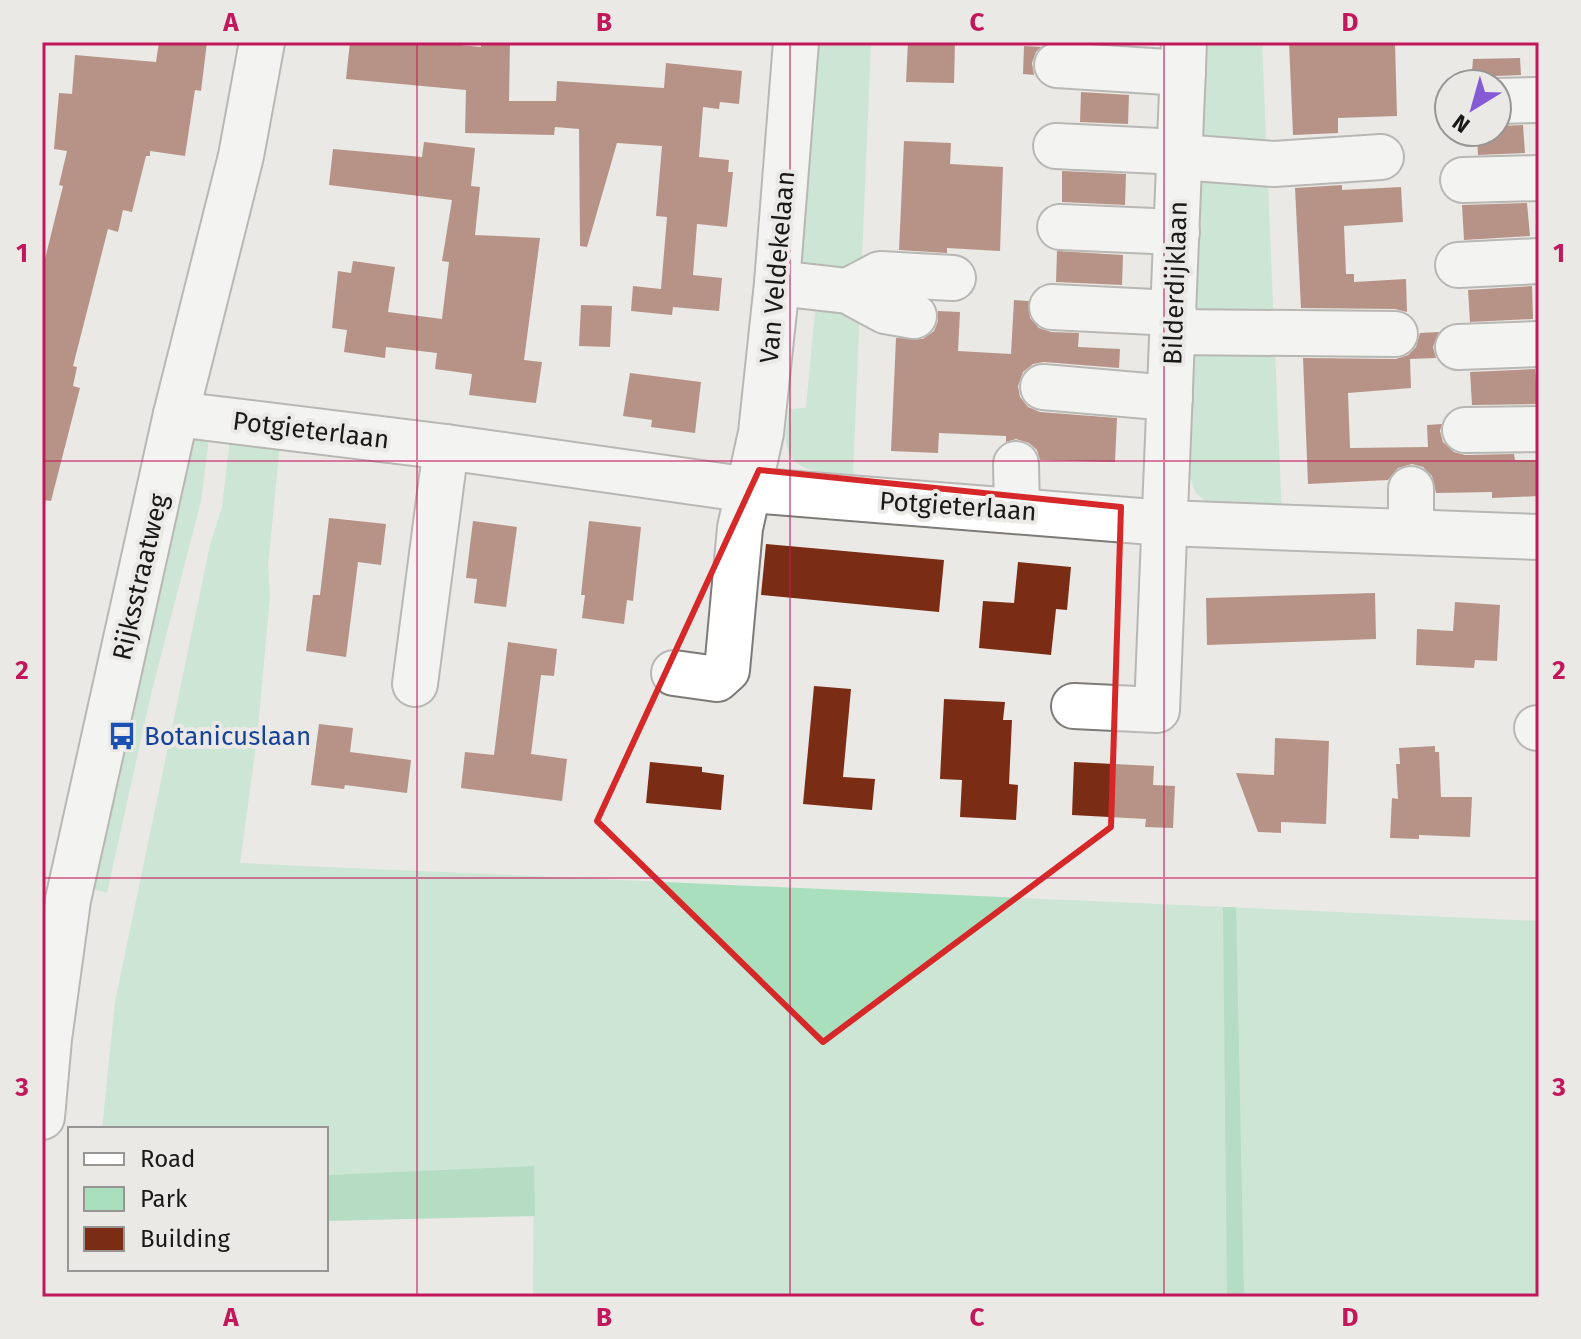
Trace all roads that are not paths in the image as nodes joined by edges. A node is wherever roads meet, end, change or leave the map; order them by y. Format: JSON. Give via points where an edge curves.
{"nodes":[{"id":1,"x":262,"y":42,"type":"edge"},
{"id":2,"x":796,"y":42,"type":"edge"},
{"id":3,"x":1183,"y":57,"type":"edge"},
{"id":4,"x":1057,"y":65,"type":"dead end"},
{"id":5,"x":1539,"y":100,"type":"edge"},
{"id":6,"x":1513,"y":101,"type":"edge"},
{"id":7,"x":1056,"y":146,"type":"dead end"},
{"id":8,"x":1180,"y":154,"type":"junction"},
{"id":9,"x":1381,"y":157,"type":"dead end"},
{"id":10,"x":1539,"y":178,"type":"edge"},
{"id":11,"x":1463,"y":180,"type":"dead end"},
{"id":12,"x":1060,"y":227,"type":"dead end"},
{"id":13,"x":1177,"y":232,"type":"junction"},
{"id":14,"x":1539,"y":261,"type":"edge"},
{"id":15,"x":1458,"y":265,"type":"dead end"},
{"id":16,"x":953,"y":278,"type":"dead end"},
{"id":17,"x":777,"y":283,"type":"junction"},
{"id":18,"x":848,"y":291,"type":"junction"},
{"id":19,"x":1052,"y":307,"type":"dead end"},
{"id":20,"x":914,"y":316,"type":"dead end"},
{"id":21,"x":1173,"y":322,"type":"junction"},
{"id":22,"x":1395,"y":334,"type":"dead end"},
{"id":23,"x":1539,"y":344,"type":"edge"},
{"id":24,"x":1458,"y":347,"type":"dead end"},
{"id":25,"x":1043,"y":387,"type":"dead end"},
{"id":26,"x":1170,"y":398,"type":"junction"},
{"id":27,"x":176,"y":414,"type":"junction"},
{"id":28,"x":1539,"y":429,"type":"edge"},
{"id":29,"x":1465,"y":430,"type":"dead end"},
{"id":30,"x":446,"y":447,"type":"junction"},
{"id":31,"x":1016,"y":464,"type":"dead end"},
{"id":32,"x":750,"y":490,"type":"junction"},
{"id":33,"x":1017,"y":510,"type":"junction"},
{"id":34,"x":1165,"y":523,"type":"junction"},
{"id":35,"x":1539,"y":537,"type":"edge"},
{"id":36,"x":674,"y":673,"type":"dead end"},
{"id":37,"x":415,"y":684,"type":"dead end"},
{"id":38,"x":1074,"y":706,"type":"dead end"},
{"id":39,"x":55,"y":898,"type":"edge"},
{"id":40,"x":42,"y":1117,"type":"edge"}],
"edges":[{"from":1,"to":27,"type":"street","name":"Rijksstraatweg","via":[[241,156]]},
{"from":2,"to":17,"type":"street","name":"Van Veldekelaan"},
{"from":3,"to":4,"type":"street"},
{"from":3,"to":8,"type":"street","name":"Bilderdijklaan"},
{"from":5,"to":6,"type":"street"},
{"from":7,"to":8,"type":"street"},
{"from":8,"to":9,"type":"street","via":[[1274,164]]},
{"from":8,"to":13,"type":"street","name":"Bilderdijklaan"},
{"from":10,"to":11,"type":"street"},
{"from":12,"to":13,"type":"street"},
{"from":13,"to":21,"type":"street","name":"Bilderdijklaan"},
{"from":14,"to":15,"type":"street"},
{"from":16,"to":18,"type":"street","via":[[880,274]]},
{"from":17,"to":18,"type":"street"},
{"from":17,"to":32,"type":"street","name":"Van Veldekelaan"},
{"from":18,"to":20,"type":"street","via":[[885,311]]},
{"from":19,"to":21,"type":"street"},
{"from":21,"to":22,"type":"street"},
{"from":21,"to":26,"type":"street","name":"Bilderdijklaan"},
{"from":23,"to":24,"type":"street"},
{"from":25,"to":26,"type":"street"},
{"from":26,"to":34,"type":"street","name":"Bilderdijklaan"},
{"from":27,"to":30,"type":"street","name":"Potgieterlaan"},
{"from":27,"to":39,"type":"street","name":"Rijksstraatweg"},
{"from":28,"to":29,"type":"street"},
{"from":30,"to":32,"type":"street","name":"Potgieterlaan"},
{"from":30,"to":37,"type":"street"},
{"from":31,"to":33,"type":"street"},
{"from":32,"to":33,"type":"street","name":"Potgieterlaan"},
{"from":32,"to":36,"type":"street","via":[[740,528],[727,670],[717,679]]},
{"from":33,"to":34,"type":"street","name":"Potgieterlaan"},
{"from":34,"to":35,"type":"street","name":"Potgieterlaan","via":[[1288,530],[1427,513]]},
{"from":34,"to":38,"type":"street","via":[[1157,710]]},
{"from":39,"to":40,"type":"street","name":"Rijksstraatweg"}]}
